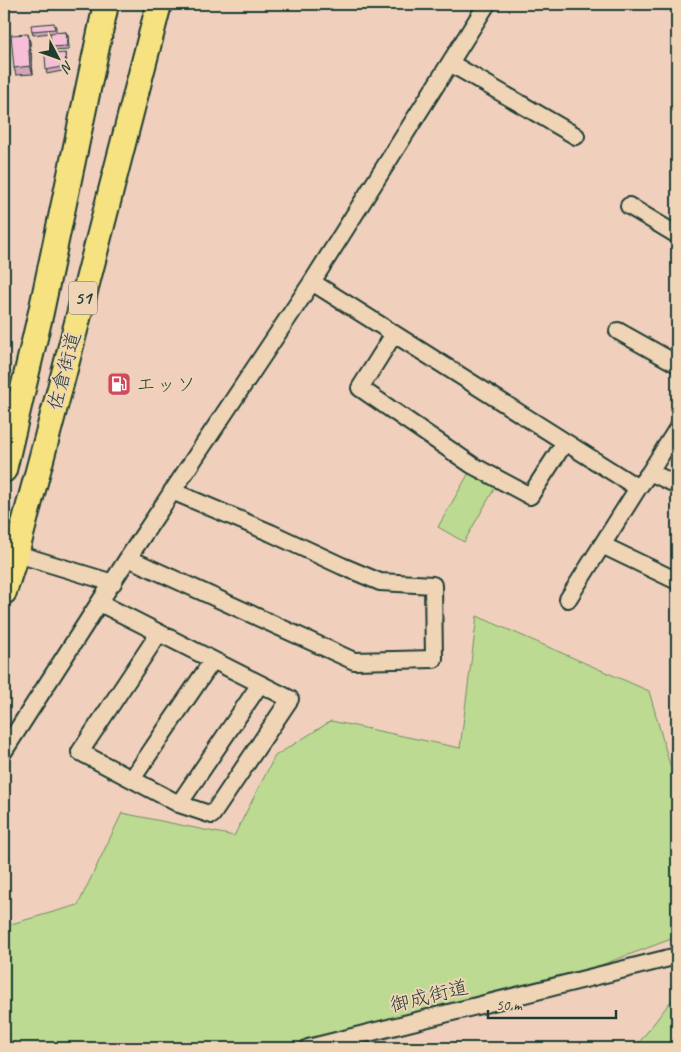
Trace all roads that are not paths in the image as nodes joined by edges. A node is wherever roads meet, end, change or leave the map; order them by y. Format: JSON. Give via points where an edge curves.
{"nodes":[{"id":1,"x":106,"y":4,"type":"edge"},
{"id":2,"x":159,"y":4,"type":"edge"},
{"id":3,"x":487,"y":4,"type":"edge"},
{"id":4,"x":450,"y":63,"type":"junction"},
{"id":5,"x":576,"y":136,"type":"dead end"},
{"id":6,"x":628,"y":206,"type":"dead end"},
{"id":7,"x":677,"y":235,"type":"edge"},
{"id":8,"x":312,"y":282,"type":"junction"},
{"id":9,"x":618,"y":331,"type":"dead end"},
{"id":10,"x":394,"y":334,"type":"junction"},
{"id":11,"x":677,"y":364,"type":"edge"},
{"id":12,"x":677,"y":429,"type":"edge"},
{"id":13,"x":565,"y":442,"type":"junction"},
{"id":14,"x":4,"y":468,"type":"edge"},
{"id":15,"x":650,"y":472,"type":"junction"},
{"id":16,"x":677,"y":484,"type":"edge"},
{"id":17,"x":638,"y":488,"type":"junction"},
{"id":18,"x":172,"y":491,"type":"junction"},
{"id":19,"x":602,"y":545,"type":"junction"},
{"id":20,"x":10,"y":552,"type":"edge"},
{"id":21,"x":128,"y":558,"type":"junction"},
{"id":22,"x":677,"y":581,"type":"edge"},
{"id":23,"x":113,"y":583,"type":"junction"},
{"id":24,"x":4,"y":592,"type":"edge"},
{"id":25,"x":568,"y":599,"type":"dead end"},
{"id":26,"x":100,"y":604,"type":"junction"},
{"id":27,"x":159,"y":633,"type":"junction"},
{"id":28,"x":213,"y":660,"type":"junction"},
{"id":29,"x":260,"y":684,"type":"junction"},
{"id":30,"x":4,"y":752,"type":"edge"},
{"id":31,"x":132,"y":779,"type":"junction"},
{"id":32,"x":179,"y":804,"type":"junction"},
{"id":33,"x":677,"y":956,"type":"edge"},
{"id":34,"x":308,"y":1048,"type":"edge"}],
"edges":[{"from":1,"to":14,"type":"highway","name":"佐倉街道","number":"51","via":[[42,312]]},
{"from":2,"to":20,"type":"highway","name":"佐倉街道","number":"51"},
{"from":3,"to":4,"type":"street"},
{"from":4,"to":5,"type":"street"},
{"from":4,"to":8,"type":"street"},
{"from":6,"to":7,"type":"street"},
{"from":8,"to":10,"type":"street"},
{"from":8,"to":18,"type":"street"},
{"from":9,"to":11,"type":"street"},
{"from":10,"to":13,"type":"street"},
{"from":10,"to":13,"type":"street","via":[[360,388],[472,465],[530,496]]},
{"from":12,"to":15,"type":"street"},
{"from":13,"to":17,"type":"street"},
{"from":15,"to":16,"type":"street"},
{"from":15,"to":17,"type":"street"},
{"from":17,"to":19,"type":"street"},
{"from":18,"to":21,"type":"street"},
{"from":18,"to":21,"type":"street","via":[[380,582],[433,585],[434,659],[354,660]]},
{"from":19,"to":22,"type":"street"},
{"from":19,"to":25,"type":"street"},
{"from":20,"to":23,"type":"street"},
{"from":20,"to":24,"type":"highway","name":"佐倉街道","number":"51"},
{"from":21,"to":23,"type":"street"},
{"from":23,"to":26,"type":"street"},
{"from":26,"to":27,"type":"street"},
{"from":26,"to":30,"type":"street"},
{"from":27,"to":28,"type":"street"},
{"from":27,"to":31,"type":"street","via":[[80,752]]},
{"from":28,"to":29,"type":"street"},
{"from":28,"to":31,"type":"street"},
{"from":29,"to":32,"type":"street"},
{"from":29,"to":32,"type":"street","via":[[290,699],[212,815]]},
{"from":31,"to":32,"type":"street"},
{"from":33,"to":34,"type":"street","name":"御成街道"}]}
